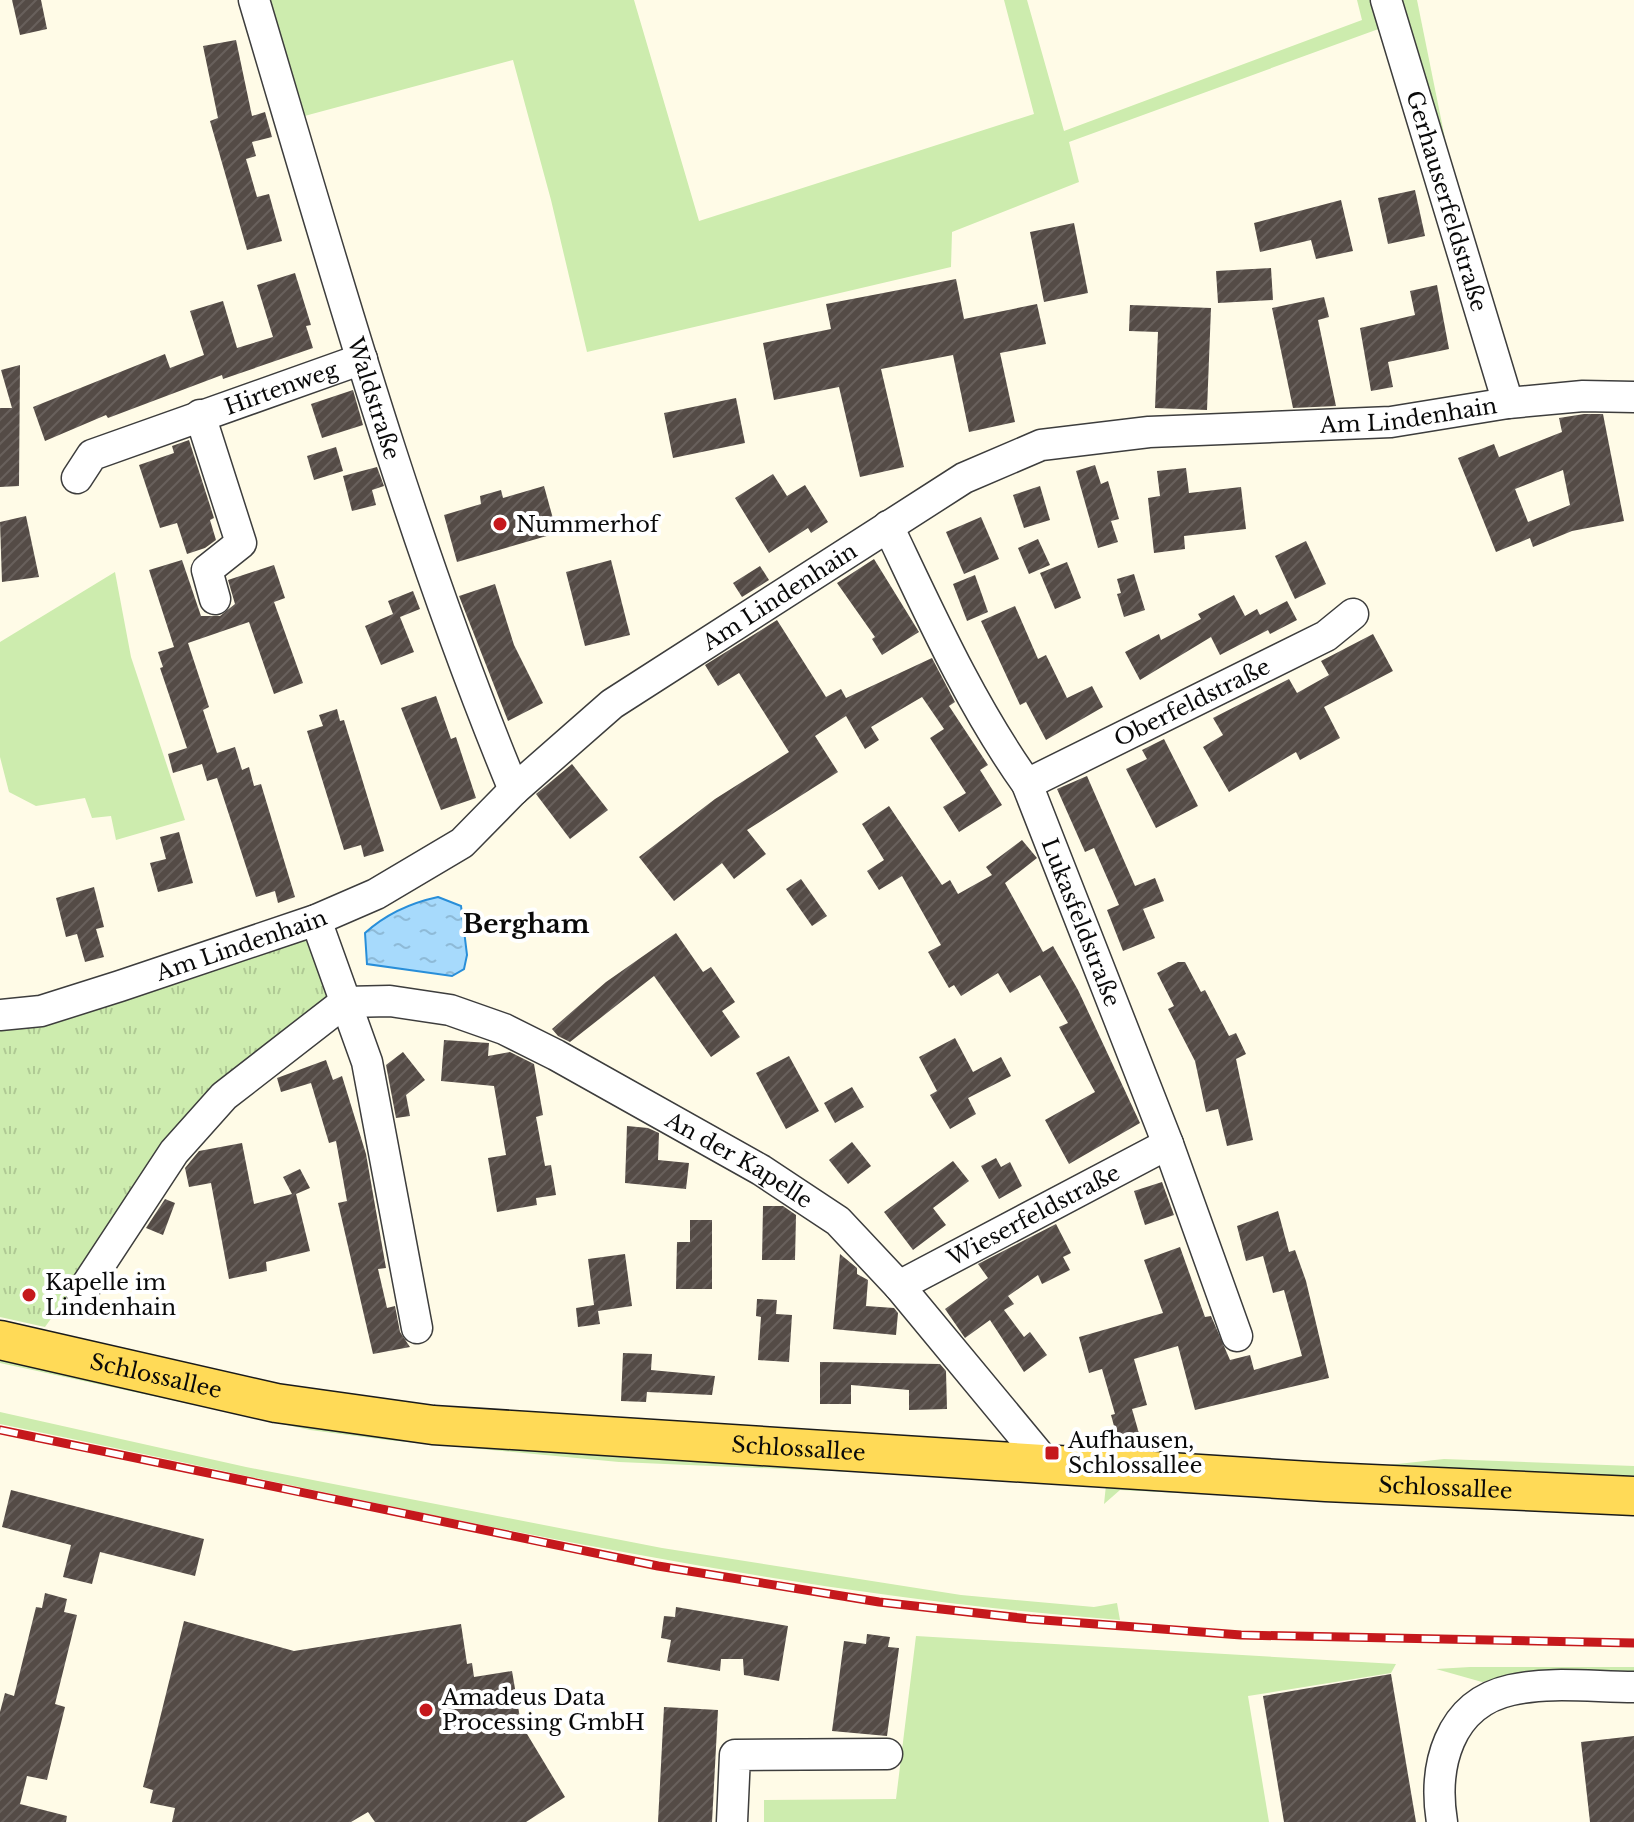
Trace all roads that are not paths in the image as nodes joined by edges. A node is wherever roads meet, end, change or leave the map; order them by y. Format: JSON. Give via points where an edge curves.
{"nodes":[{"id":1,"x":254,"y":0,"type":"edge"},
{"id":2,"x":1386,"y":0,"type":"edge"},
{"id":3,"x":362,"y":359,"type":"junction"},
{"id":4,"x":1634,"y":397,"type":"edge"},
{"id":5,"x":1508,"y":403,"type":"junction"},
{"id":6,"x":200,"y":415,"type":"junction"},
{"id":7,"x":77,"y":478,"type":"dead end"},
{"id":8,"x":888,"y":526,"type":"junction"},
{"id":9,"x":215,"y":599,"type":"dead end"},
{"id":10,"x":1353,"y":614,"type":"dead end"},
{"id":11,"x":1027,"y":784,"type":"junction"},
{"id":12,"x":514,"y":790,"type":"junction"},
{"id":13,"x":316,"y":920,"type":"junction"},
{"id":14,"x":345,"y":1002,"type":"junction"},
{"id":15,"x":0,"y":1015,"type":"edge"},
{"id":16,"x":1168,"y":1144,"type":"junction"},
{"id":17,"x":899,"y":1286,"type":"junction"},
{"id":18,"x":82,"y":1292,"type":"dead end"},
{"id":19,"x":417,"y":1328,"type":"dead end"},
{"id":20,"x":1237,"y":1336,"type":"dead end"},
{"id":21,"x":0,"y":1340,"type":"edge"},
{"id":22,"x":1044,"y":1461,"type":"junction"},
{"id":23,"x":1620,"y":1496,"type":"edge"},
{"id":24,"x":1634,"y":1687,"type":"edge"},
{"id":25,"x":887,"y":1754,"type":"dead end"},
{"id":26,"x":732,"y":1822,"type":"edge"},
{"id":27,"x":1442,"y":1822,"type":"edge"}],
"edges":[{"from":1,"to":3,"type":"street","name":"Waldstraße"},
{"from":2,"to":5,"type":"street","name":"Gerhauserfeldstraße"},
{"from":3,"to":6,"type":"street","name":"Hirtenweg"},
{"from":3,"to":12,"type":"street","name":"Waldstraße","via":[[463,667]]},
{"from":4,"to":5,"type":"street","name":"Am Lindenhain"},
{"from":5,"to":8,"type":"street","name":"Am Lindenhain","via":[[1391,422],[1149,432],[1041,445],[964,478]]},
{"from":6,"to":7,"type":"street","name":"Hirtenweg","via":[[92,455]]},
{"from":6,"to":9,"type":"street","name":"Hirtenweg","via":[[241,543],[207,570]]},
{"from":8,"to":11,"type":"street","name":"Lukasfeldstraße","via":[[951,657]]},
{"from":8,"to":12,"type":"street","name":"Am Lindenhain","via":[[612,704]]},
{"from":10,"to":11,"type":"street","name":"Oberfeldstraße","via":[[1326,636]]},
{"from":11,"to":16,"type":"street","name":"Lukasfeldstraße"},
{"from":12,"to":13,"type":"street","name":"Am Lindenhain","via":[[462,843],[376,894]]},
{"from":13,"to":14,"type":"street"},
{"from":13,"to":15,"type":"street","name":"Am Lindenhain","via":[[41,1011]]},
{"from":14,"to":17,"type":"street","name":"An der Kapelle","via":[[390,1001],[450,1010],[556,1055],[754,1166],[838,1221]]},
{"from":14,"to":18,"type":"street","via":[[224,1096],[174,1152]]},
{"from":14,"to":19,"type":"street","via":[[367,1062]]},
{"from":16,"to":17,"type":"street","name":"Wieserfeldstraße"},
{"from":16,"to":20,"type":"street","name":"Lukasfeldstraße"},
{"from":17,"to":22,"type":"street","name":"An der Kapelle"},
{"from":21,"to":22,"type":"main road","name":"Schlossallee","via":[[276,1403],[433,1425]]},
{"from":22,"to":23,"type":"main road","name":"Schlossallee"},
{"from":24,"to":27,"type":"street","via":[[1544,1686],[1509,1690],[1487,1701],[1460,1723],[1440,1760]]},
{"from":25,"to":26,"type":"street","via":[[735,1755]]}]}
